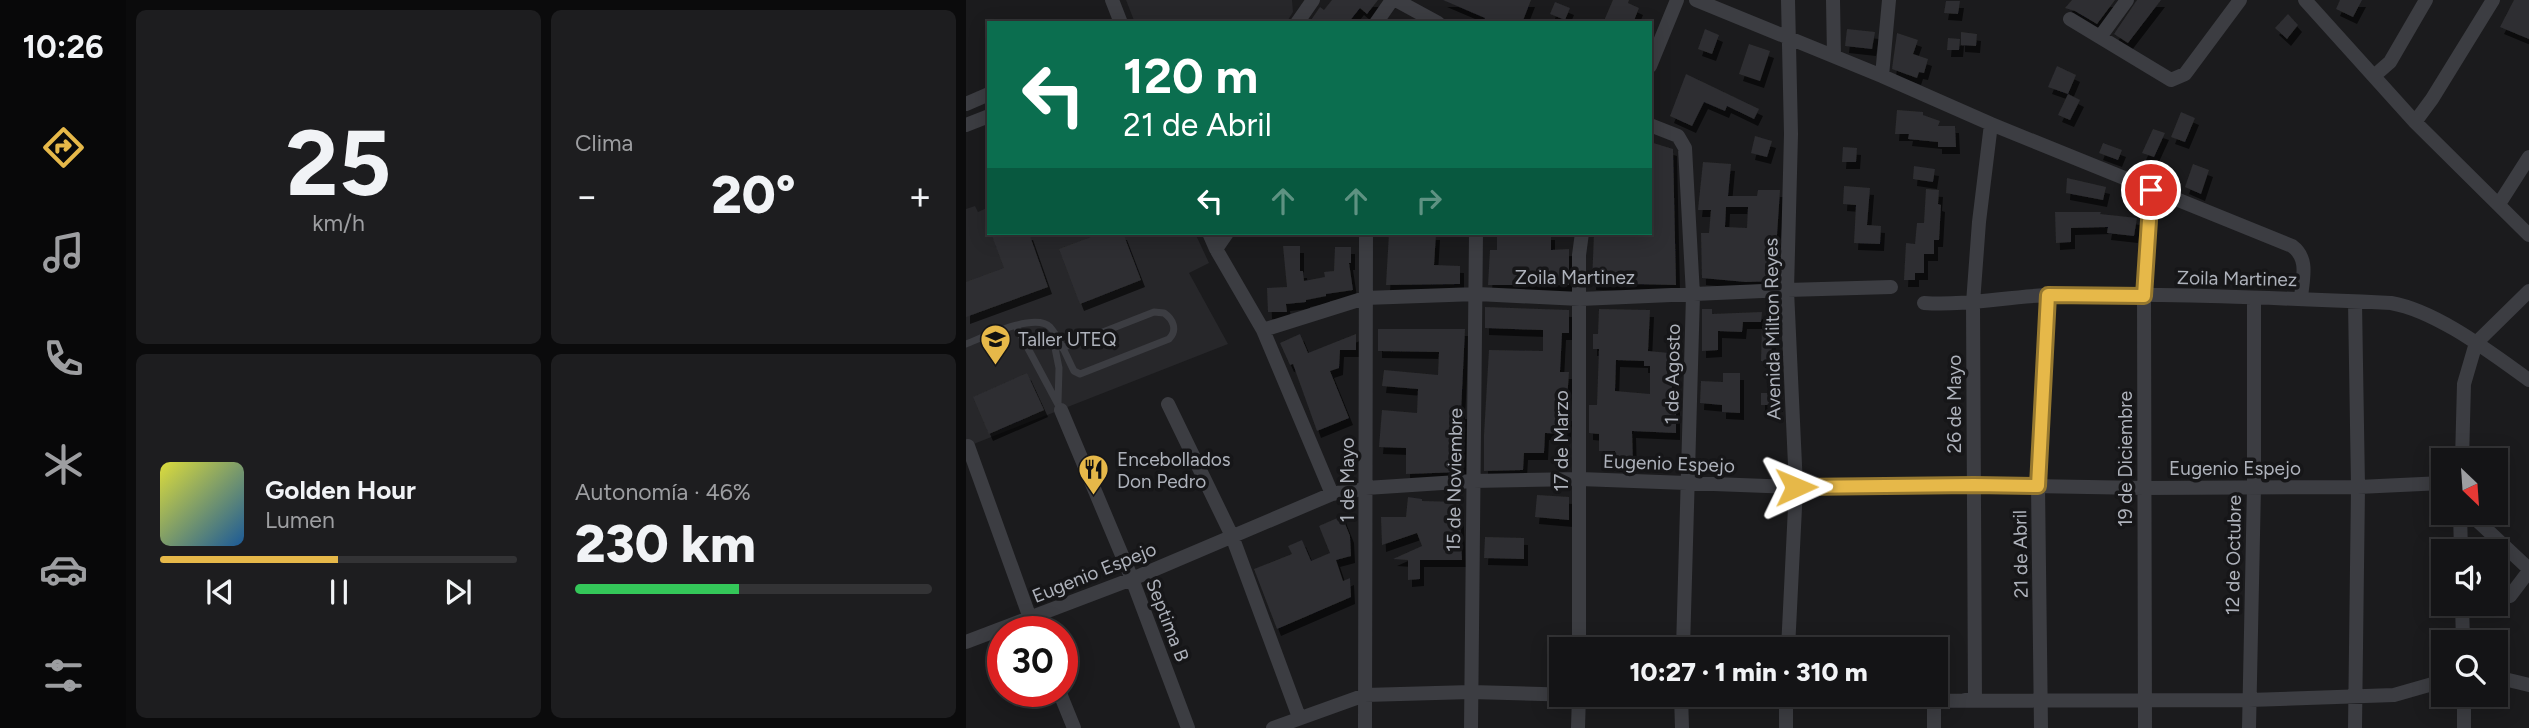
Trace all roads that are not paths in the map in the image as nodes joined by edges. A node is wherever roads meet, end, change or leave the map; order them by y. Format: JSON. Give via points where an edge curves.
{"nodes":[{"id":1,"x":1112,"y":0,"type":"edge"},
{"id":2,"x":1313,"y":0,"type":"edge"},
{"id":3,"x":1394,"y":0,"type":"edge"},
{"id":4,"x":1677,"y":0,"type":"edge"},
{"id":5,"x":1696,"y":0,"type":"edge"},
{"id":6,"x":1788,"y":0,"type":"edge"},
{"id":7,"x":1833,"y":0,"type":"edge"},
{"id":8,"x":1889,"y":0,"type":"edge"},
{"id":9,"x":2127,"y":0,"type":"edge"},
{"id":10,"x":2240,"y":0,"type":"edge"},
{"id":11,"x":2305,"y":0,"type":"edge"},
{"id":12,"x":2326,"y":0,"type":"edge"},
{"id":13,"x":2427,"y":0,"type":"edge"},
{"id":14,"x":2493,"y":0,"type":"edge"},
{"id":15,"x":2318,"y":13,"type":"junction"},
{"id":16,"x":2070,"y":19,"type":"dead end"},
{"id":17,"x":1120,"y":21,"type":"edge"},
{"id":18,"x":1298,"y":21,"type":"edge"},
{"id":19,"x":1378,"y":21,"type":"edge"},
{"id":20,"x":1434,"y":21,"type":"edge"},
{"id":21,"x":2100,"y":37,"type":"junction"},
{"id":22,"x":1787,"y":39,"type":"junction"},
{"id":23,"x":1834,"y":56,"type":"junction"},
{"id":24,"x":1652,"y":61,"type":"edge"},
{"id":25,"x":1882,"y":76,"type":"junction"},
{"id":26,"x":2374,"y":76,"type":"junction"},
{"id":27,"x":987,"y":95,"type":"edge"},
{"id":28,"x":966,"y":104,"type":"edge"},
{"id":29,"x":987,"y":117,"type":"edge"},
{"id":30,"x":2415,"y":122,"type":"junction"},
{"id":31,"x":1991,"y":124,"type":"junction"},
{"id":32,"x":966,"y":125,"type":"edge"},
{"id":33,"x":1652,"y":126,"type":"edge"},
{"id":34,"x":2529,"y":157,"type":"edge"},
{"id":35,"x":2151,"y":190,"type":"junction"},
{"id":36,"x":2499,"y":204,"type":"junction"},
{"id":37,"x":1210,"y":235,"type":"edge"},
{"id":38,"x":1226,"y":235,"type":"edge"},
{"id":39,"x":1366,"y":235,"type":"edge"},
{"id":40,"x":1476,"y":235,"type":"edge"},
{"id":41,"x":1582,"y":235,"type":"edge"},
{"id":42,"x":2529,"y":235,"type":"edge"},
{"id":43,"x":1216,"y":249,"type":"junction"},
{"id":44,"x":1891,"y":288,"type":"dead end"},
{"id":45,"x":1787,"y":290,"type":"junction"},
{"id":46,"x":2529,"y":291,"type":"edge"},
{"id":47,"x":1477,"y":294,"type":"junction"},
{"id":48,"x":1693,"y":295,"type":"junction"},
{"id":49,"x":2048,"y":295,"type":"junction"},
{"id":50,"x":2144,"y":296,"type":"junction"},
{"id":51,"x":1365,"y":298,"type":"junction"},
{"id":52,"x":1580,"y":299,"type":"junction"},
{"id":53,"x":2254,"y":299,"type":"junction"},
{"id":54,"x":2301,"y":299,"type":"junction"},
{"id":55,"x":2355,"y":302,"type":"junction"},
{"id":56,"x":1924,"y":303,"type":"dead end"},
{"id":57,"x":1973,"y":303,"type":"junction"},
{"id":58,"x":1016,"y":326,"type":"junction"},
{"id":59,"x":1051,"y":328,"type":"junction"},
{"id":60,"x":1263,"y":330,"type":"junction"},
{"id":61,"x":2476,"y":343,"type":"junction"},
{"id":62,"x":966,"y":344,"type":"edge"},
{"id":63,"x":1062,"y":348,"type":"junction"},
{"id":64,"x":2529,"y":380,"type":"edge"},
{"id":65,"x":1168,"y":404,"type":"dead end"},
{"id":66,"x":1061,"y":410,"type":"junction"},
{"id":67,"x":967,"y":444,"type":"edge"},
{"id":68,"x":2462,"y":448,"type":"edge"},
{"id":69,"x":1580,"y":479,"type":"junction"},
{"id":70,"x":1473,"y":481,"type":"junction"},
{"id":71,"x":1689,"y":484,"type":"junction"},
{"id":72,"x":2431,"y":484,"type":"edge"},
{"id":73,"x":1974,"y":485,"type":"junction"},
{"id":74,"x":2038,"y":486,"type":"junction"},
{"id":75,"x":1796,"y":487,"type":"junction"},
{"id":76,"x":2254,"y":487,"type":"junction"},
{"id":77,"x":2358,"y":487,"type":"junction"},
{"id":78,"x":1366,"y":488,"type":"junction"},
{"id":79,"x":2144,"y":488,"type":"junction"},
{"id":80,"x":1332,"y":494,"type":"junction"},
{"id":81,"x":2482,"y":525,"type":"edge"},
{"id":82,"x":1232,"y":536,"type":"junction"},
{"id":83,"x":2529,"y":570,"type":"edge"},
{"id":84,"x":1132,"y":579,"type":"junction"},
{"id":85,"x":2510,"y":596,"type":"dead end"},
{"id":86,"x":1029,"y":616,"type":"edge"},
{"id":87,"x":1052,"y":616,"type":"edge"},
{"id":88,"x":987,"y":637,"type":"edge"},
{"id":89,"x":1579,"y":637,"type":"edge"},
{"id":90,"x":1683,"y":637,"type":"edge"},
{"id":91,"x":1789,"y":637,"type":"edge"},
{"id":92,"x":966,"y":642,"type":"edge"},
{"id":93,"x":2508,"y":680,"type":"edge"},
{"id":94,"x":2431,"y":684,"type":"edge"},
{"id":95,"x":2529,"y":685,"type":"edge"},
{"id":96,"x":1471,"y":692,"type":"junction"},
{"id":97,"x":1549,"y":694,"type":"edge"},
{"id":98,"x":1365,"y":695,"type":"junction"},
{"id":99,"x":2355,"y":698,"type":"junction"},
{"id":100,"x":2144,"y":699,"type":"junction"},
{"id":101,"x":2249,"y":700,"type":"junction"},
{"id":102,"x":1948,"y":701,"type":"edge"},
{"id":103,"x":1948,"y":701,"type":"edge"},
{"id":104,"x":2042,"y":701,"type":"junction"},
{"id":105,"x":1065,"y":707,"type":"edge"},
{"id":106,"x":1578,"y":707,"type":"edge"},
{"id":107,"x":1681,"y":707,"type":"edge"},
{"id":108,"x":1786,"y":707,"type":"edge"},
{"id":109,"x":1934,"y":707,"type":"edge"},
{"id":110,"x":2464,"y":707,"type":"edge"},
{"id":111,"x":1299,"y":718,"type":"junction"},
{"id":112,"x":1074,"y":728,"type":"edge"},
{"id":113,"x":1188,"y":728,"type":"edge"},
{"id":114,"x":1273,"y":728,"type":"edge"},
{"id":115,"x":1365,"y":728,"type":"edge"},
{"id":116,"x":1471,"y":728,"type":"edge"},
{"id":117,"x":1578,"y":728,"type":"edge"},
{"id":118,"x":1682,"y":728,"type":"edge"},
{"id":119,"x":1786,"y":728,"type":"edge"},
{"id":120,"x":1934,"y":728,"type":"edge"},
{"id":121,"x":2041,"y":728,"type":"edge"},
{"id":122,"x":2145,"y":728,"type":"edge"},
{"id":123,"x":2249,"y":728,"type":"edge"},
{"id":124,"x":2356,"y":728,"type":"edge"},
{"id":125,"x":2464,"y":728,"type":"edge"}],
"edges":[{"from":1,"to":17,"type":"street"},
{"from":2,"to":18,"type":"street"},
{"from":3,"to":19,"type":"street"},
{"from":3,"to":20,"type":"street"},
{"from":4,"to":24,"type":"street"},
{"from":5,"to":22,"type":"street"},
{"from":6,"to":22,"type":"street","name":"Avenida Milton Reyes"},
{"from":7,"to":23,"type":"street"},
{"from":8,"to":25,"type":"street"},
{"from":9,"to":21,"type":"street"},
{"from":10,"to":21,"type":"street","via":[[2185,74],[2176,79],[2166,78]]},
{"from":11,"to":15,"type":"street"},
{"from":12,"to":15,"type":"street"},
{"from":13,"to":26,"type":"street","via":[[2390,62]]},
{"from":14,"to":30,"type":"street"},
{"from":15,"to":26,"type":"street"},
{"from":16,"to":21,"type":"street"},
{"from":22,"to":23,"type":"street"},
{"from":22,"to":45,"type":"street","name":"Avenida Milton Reyes","via":[[1791,134]]},
{"from":23,"to":25,"type":"street"},
{"from":25,"to":31,"type":"street"},
{"from":26,"to":30,"type":"street"},
{"from":27,"to":28,"type":"street"},
{"from":29,"to":32,"type":"street"},
{"from":30,"to":36,"type":"street"},
{"from":31,"to":35,"type":"street"},
{"from":31,"to":57,"type":"street","name":"26 de Mayo"},
{"from":33,"to":48,"type":"street","name":"1 de Agosto","via":[[1672,133],[1685,148]]},
{"from":34,"to":36,"type":"street"},
{"from":35,"to":50,"type":"street","name":"19 de Diciembre"},
{"from":35,"to":54,"type":"street","via":[[2299,251],[2304,263]]},
{"from":36,"to":42,"type":"street"},
{"from":37,"to":43,"type":"street"},
{"from":38,"to":43,"type":"street"},
{"from":39,"to":51,"type":"street","name":"1 de Mayo"},
{"from":40,"to":47,"type":"street","name":"15 de Noviembre"},
{"from":41,"to":52,"type":"street","name":"17 de Marzo"},
{"from":43,"to":60,"type":"street"},
{"from":44,"to":45,"type":"street","name":"Zoila Martinez"},
{"from":45,"to":48,"type":"street","name":"Zoila Martinez"},
{"from":45,"to":75,"type":"street","name":"Avenida Milton Reyes"},
{"from":46,"to":61,"type":"street"},
{"from":47,"to":51,"type":"street","name":"Zoila Martinez"},
{"from":47,"to":52,"type":"street","name":"Zoila Martinez"},
{"from":47,"to":70,"type":"street","name":"15 de Noviembre"},
{"from":48,"to":52,"type":"street","name":"Zoila Martinez"},
{"from":48,"to":71,"type":"street","name":"1 de Agosto"},
{"from":49,"to":50,"type":"street","name":"Zoila Martinez"},
{"from":49,"to":57,"type":"street","name":"Zoila Martinez"},
{"from":49,"to":74,"type":"street","name":"21 de Abril"},
{"from":50,"to":53,"type":"street","name":"Zoila Martinez"},
{"from":50,"to":79,"type":"street","name":"19 de Diciembre"},
{"from":51,"to":60,"type":"street","name":"Zoila Martinez"},
{"from":51,"to":78,"type":"street","name":"1 de Mayo"},
{"from":52,"to":69,"type":"street","name":"17 de Marzo"},
{"from":53,"to":54,"type":"street","name":"Zoila Martinez"},
{"from":53,"to":76,"type":"street","name":"12 de Octubre"},
{"from":54,"to":55,"type":"street","name":"Zoila Martinez"},
{"from":55,"to":61,"type":"street","name":"Zoila Martinez","via":[[2405,306]]},
{"from":55,"to":77,"type":"street"},
{"from":56,"to":57,"type":"street","name":"Zoila Martinez"},
{"from":57,"to":73,"type":"street","name":"26 de Mayo"},
{"from":58,"to":59,"type":"lane","via":[[1035,321]]},
{"from":58,"to":62,"type":"lane"},
{"from":58,"to":66,"type":"lane"},
{"from":59,"to":63,"type":"lane"},
{"from":59,"to":66,"type":"lane"},
{"from":60,"to":80,"type":"street"},
{"from":61,"to":64,"type":"street","name":"Zoila Martinez"},
{"from":61,"to":68,"type":"street","via":[[2464,384]]},
{"from":63,"to":63,"type":"lane","via":[[1074,371],[1084,374],[1169,339],[1173,326],[1169,316],[1154,312]]},
{"from":65,"to":82,"type":"street"},
{"from":66,"to":84,"type":"street","name":"Septima B"},
{"from":67,"to":86,"type":"street"},
{"from":69,"to":70,"type":"street","name":"Eugenio Espejo"},
{"from":69,"to":71,"type":"street","name":"Eugenio Espejo"},
{"from":69,"to":89,"type":"street","name":"17 de Marzo"},
{"from":70,"to":78,"type":"street","name":"Eugenio Espejo"},
{"from":70,"to":96,"type":"street","name":"15 de Noviembre"},
{"from":71,"to":75,"type":"street","name":"Eugenio Espejo"},
{"from":71,"to":90,"type":"street","name":"1 de Agosto"},
{"from":72,"to":77,"type":"street","name":"Eugenio Espejo"},
{"from":73,"to":74,"type":"street","name":"Eugenio Espejo"},
{"from":73,"to":75,"type":"street","name":"Eugenio Espejo"},
{"from":73,"to":102,"type":"street","name":"26 de Mayo","via":[[1975,700]]},
{"from":74,"to":79,"type":"street","name":"Eugenio Espejo"},
{"from":74,"to":104,"type":"street","name":"21 de Abril"},
{"from":75,"to":91,"type":"street","name":"Avenida Milton Reyes"},
{"from":76,"to":77,"type":"street","name":"Eugenio Espejo"},
{"from":76,"to":79,"type":"street","name":"Eugenio Espejo"},
{"from":76,"to":101,"type":"street","name":"12 de Octubre"},
{"from":77,"to":99,"type":"street"},
{"from":78,"to":80,"type":"street","name":"Eugenio Espejo"},
{"from":78,"to":98,"type":"street","name":"1 de Mayo"},
{"from":79,"to":100,"type":"street","name":"19 de Diciembre"},
{"from":80,"to":82,"type":"street","name":"Eugenio Espejo"},
{"from":81,"to":83,"type":"street"},
{"from":82,"to":84,"type":"street","name":"Eugenio Espejo"},
{"from":82,"to":111,"type":"street"},
{"from":83,"to":85,"type":"street"},
{"from":84,"to":87,"type":"street","name":"Eugenio Espejo"},
{"from":84,"to":113,"type":"street","name":"Septima B"},
{"from":88,"to":92,"type":"street","name":"Eugenio Espejo"},
{"from":93,"to":95,"type":"street"},
{"from":94,"to":99,"type":"street","via":[[2394,695]]},
{"from":96,"to":97,"type":"street"},
{"from":96,"to":98,"type":"street"},
{"from":96,"to":116,"type":"street","name":"15 de Noviembre"},
{"from":98,"to":111,"type":"street"},
{"from":98,"to":115,"type":"street","name":"1 de Mayo"},
{"from":99,"to":101,"type":"street"},
{"from":99,"to":124,"type":"street"},
{"from":100,"to":101,"type":"street"},
{"from":100,"to":104,"type":"street"},
{"from":100,"to":122,"type":"street","name":"19 de Diciembre"},
{"from":101,"to":123,"type":"street","name":"12 de Octubre"},
{"from":103,"to":104,"type":"street"},
{"from":104,"to":121,"type":"street","name":"21 de Abril"},
{"from":105,"to":112,"type":"street"},
{"from":106,"to":117,"type":"street"},
{"from":107,"to":118,"type":"street"},
{"from":108,"to":119,"type":"street"},
{"from":109,"to":120,"type":"street"},
{"from":110,"to":125,"type":"street"},
{"from":111,"to":114,"type":"street"}]}
